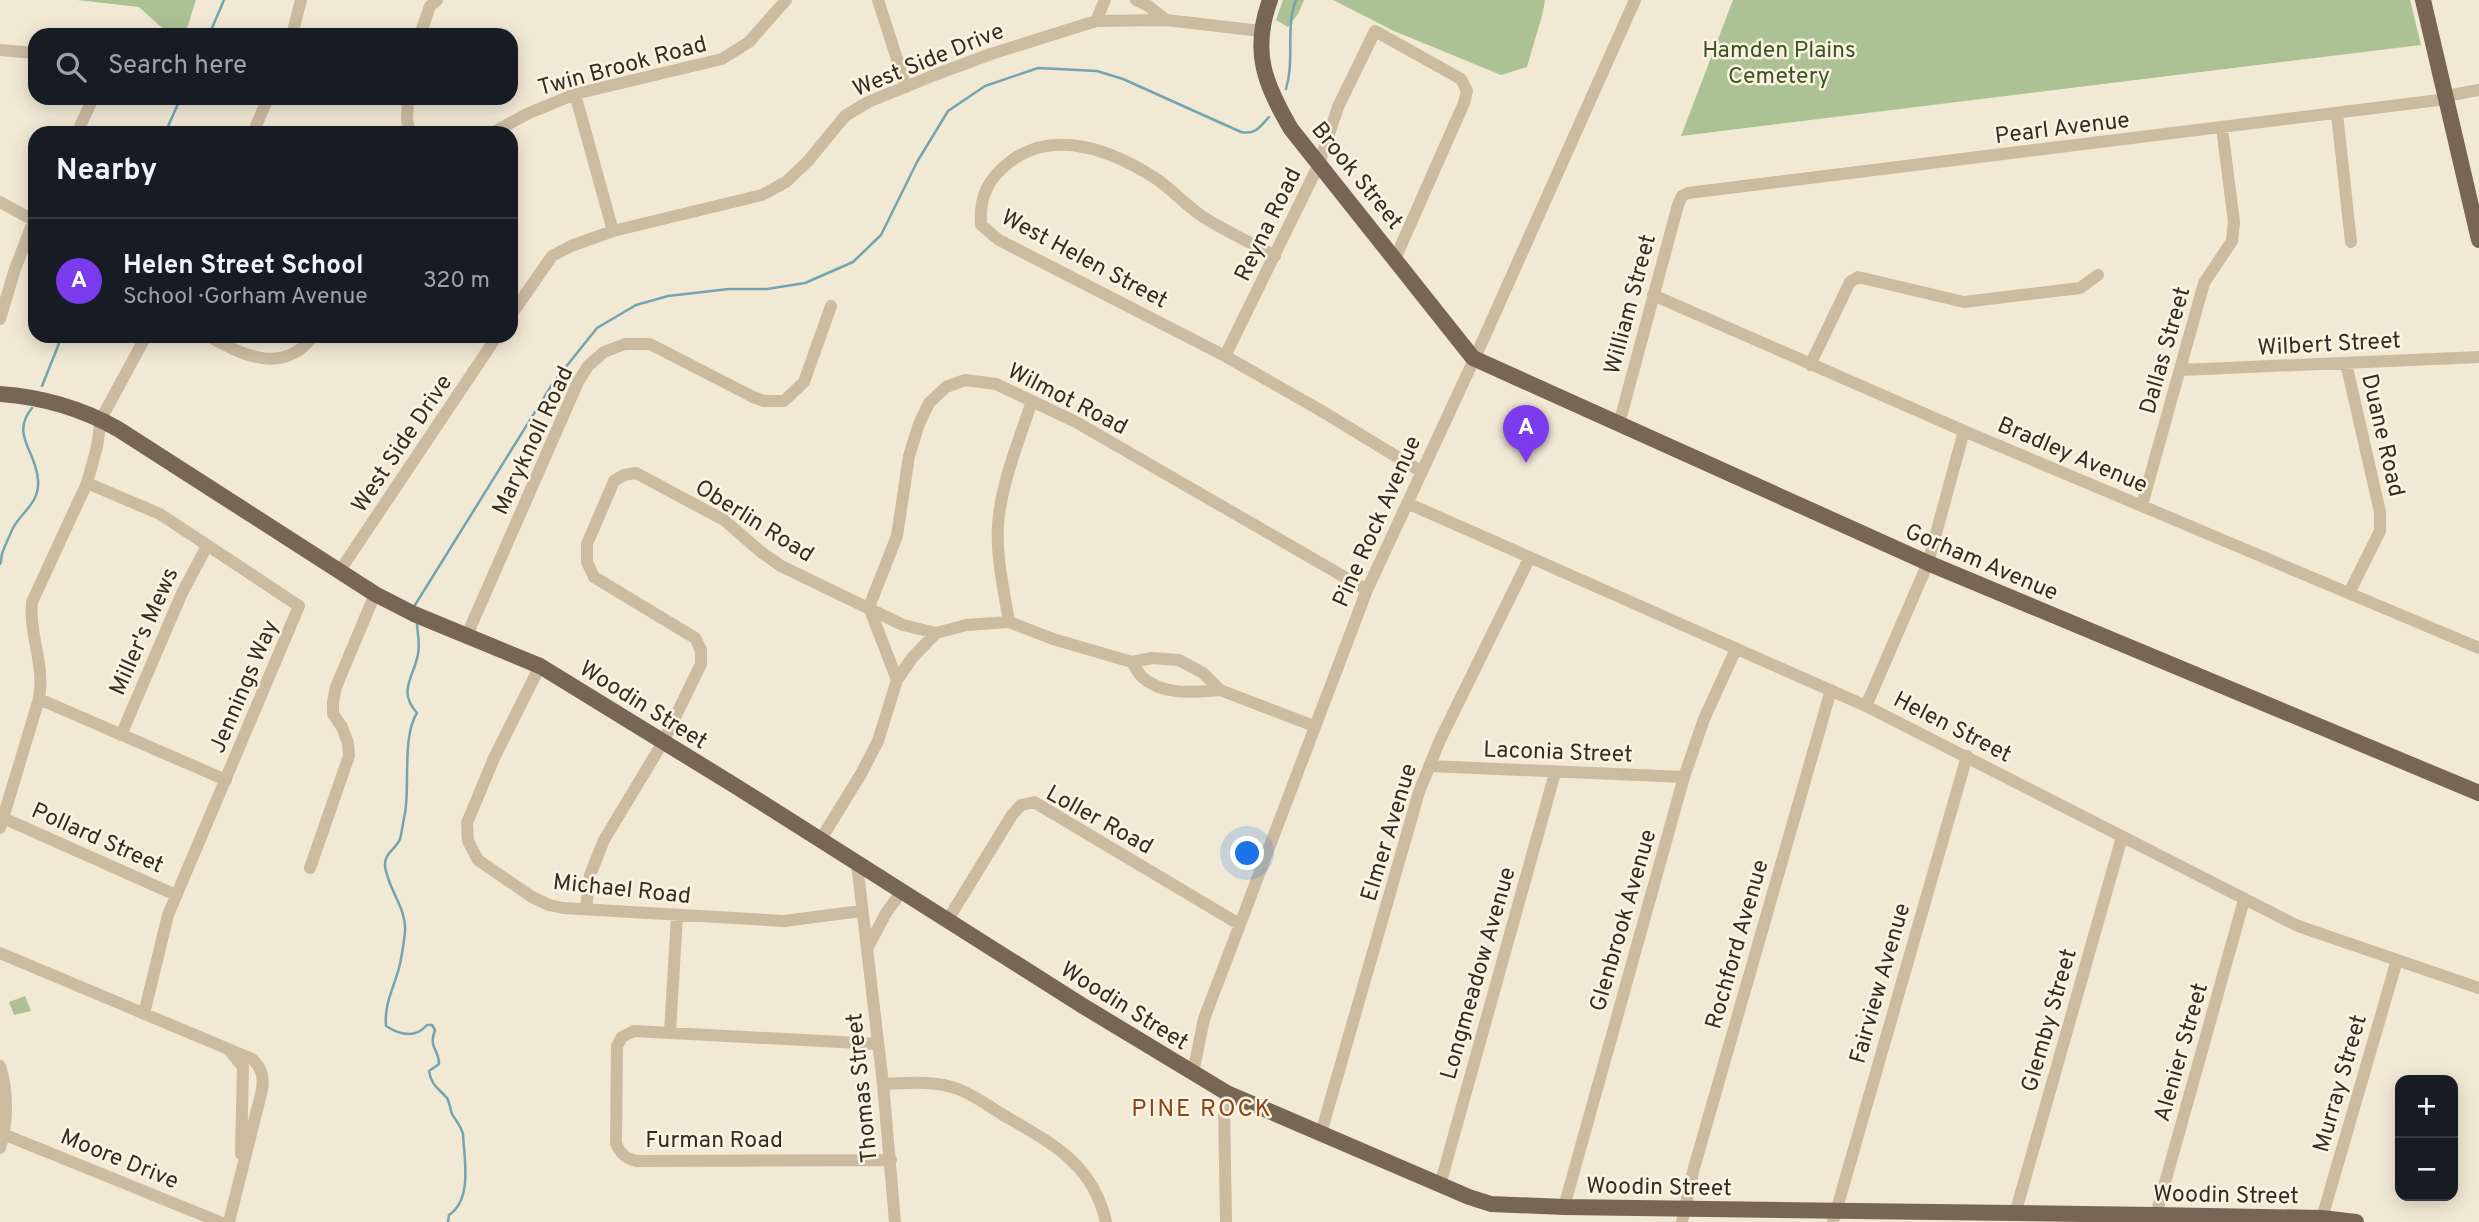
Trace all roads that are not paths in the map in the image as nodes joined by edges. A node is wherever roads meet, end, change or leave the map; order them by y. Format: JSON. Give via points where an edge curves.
{"nodes":[{"id":1,"x":301,"y":0,"type":"edge"},
{"id":2,"x":437,"y":0,"type":"edge"},
{"id":3,"x":786,"y":0,"type":"edge"},
{"id":4,"x":878,"y":0,"type":"edge"},
{"id":5,"x":1105,"y":0,"type":"edge"},
{"id":6,"x":1136,"y":0,"type":"edge"},
{"id":7,"x":1270,"y":0,"type":"edge"},
{"id":8,"x":1634,"y":0,"type":"edge"},
{"id":9,"x":2423,"y":0,"type":"edge"},
{"id":10,"x":1166,"y":20,"type":"junction"},
{"id":11,"x":1096,"y":21,"type":"junction"},
{"id":12,"x":294,"y":28,"type":"edge"},
{"id":13,"x":422,"y":28,"type":"edge"},
{"id":14,"x":1261,"y":31,"type":"junction"},
{"id":15,"x":0,"y":50,"type":"edge"},
{"id":16,"x":28,"y":52,"type":"edge"},
{"id":17,"x":906,"y":87,"type":"junction"},
{"id":18,"x":2479,"y":90,"type":"edge"},
{"id":19,"x":575,"y":94,"type":"junction"},
{"id":20,"x":2446,"y":98,"type":"junction"},
{"id":21,"x":90,"y":105,"type":"edge"},
{"id":22,"x":265,"y":105,"type":"edge"},
{"id":23,"x":408,"y":105,"type":"edge"},
{"id":24,"x":2337,"y":114,"type":"junction"},
{"id":25,"x":80,"y":126,"type":"edge"},
{"id":26,"x":256,"y":126,"type":"edge"},
{"id":27,"x":408,"y":126,"type":"edge"},
{"id":28,"x":505,"y":126,"type":"edge"},
{"id":29,"x":2222,"y":128,"type":"junction"},
{"id":30,"x":1320,"y":164,"type":"junction"},
{"id":31,"x":1682,"y":196,"type":"joint"},
{"id":32,"x":0,"y":202,"type":"edge"},
{"id":33,"x":28,"y":215,"type":"edge"},
{"id":34,"x":613,"y":231,"type":"junction"},
{"id":35,"x":2478,"y":233,"type":"edge"},
{"id":36,"x":28,"y":236,"type":"edge"},
{"id":37,"x":2351,"y":242,"type":"dead end"},
{"id":38,"x":1275,"y":256,"type":"junction"},
{"id":39,"x":1395,"y":259,"type":"junction"},
{"id":40,"x":2098,"y":275,"type":"dead end"},
{"id":41,"x":1653,"y":295,"type":"junction"},
{"id":42,"x":518,"y":305,"type":"edge"},
{"id":43,"x":831,"y":306,"type":"dead end"},
{"id":44,"x":0,"y":319,"type":"edge"},
{"id":45,"x":142,"y":343,"type":"edge"},
{"id":46,"x":221,"y":343,"type":"edge"},
{"id":47,"x":308,"y":343,"type":"edge"},
{"id":48,"x":492,"y":343,"type":"edge"},
{"id":49,"x":1225,"y":356,"type":"junction"},
{"id":50,"x":1473,"y":358,"type":"junction"},
{"id":51,"x":2479,"y":358,"type":"edge"},
{"id":52,"x":2346,"y":363,"type":"junction"},
{"id":53,"x":1810,"y":365,"type":"junction"},
{"id":54,"x":2181,"y":370,"type":"junction"},
{"id":55,"x":0,"y":394,"type":"edge"},
{"id":56,"x":1032,"y":401,"type":"junction"},
{"id":57,"x":101,"y":419,"type":"junction"},
{"id":58,"x":1619,"y":424,"type":"junction"},
{"id":59,"x":1964,"y":431,"type":"junction"},
{"id":60,"x":1422,"y":472,"type":"junction"},
{"id":61,"x":87,"y":483,"type":"junction"},
{"id":62,"x":1407,"y":503,"type":"junction"},
{"id":63,"x":2142,"y":505,"type":"junction"},
{"id":64,"x":207,"y":546,"type":"junction"},
{"id":65,"x":1530,"y":557,"type":"junction"},
{"id":66,"x":1928,"y":563,"type":"junction"},
{"id":67,"x":339,"y":572,"type":"junction"},
{"id":68,"x":1367,"y":590,"type":"junction"},
{"id":69,"x":2349,"y":593,"type":"junction"},
{"id":70,"x":374,"y":594,"type":"junction"},
{"id":71,"x":869,"y":607,"type":"junction"},
{"id":72,"x":1009,"y":622,"type":"junction"},
{"id":73,"x":936,"y":633,"type":"junction"},
{"id":74,"x":467,"y":635,"type":"junction"},
{"id":75,"x":2479,"y":648,"type":"edge"},
{"id":76,"x":1736,"y":649,"type":"junction"},
{"id":77,"x":1132,"y":663,"type":"junction"},
{"id":78,"x":540,"y":666,"type":"junction"},
{"id":79,"x":897,"y":680,"type":"junction"},
{"id":80,"x":1220,"y":690,"type":"junction"},
{"id":81,"x":1831,"y":690,"type":"junction"},
{"id":82,"x":38,"y":699,"type":"junction"},
{"id":83,"x":1866,"y":706,"type":"junction"},
{"id":84,"x":1314,"y":726,"type":"junction"},
{"id":85,"x":121,"y":734,"type":"junction"},
{"id":86,"x":663,"y":742,"type":"junction"},
{"id":87,"x":1967,"y":756,"type":"junction"},
{"id":88,"x":1429,"y":766,"type":"junction"},
{"id":89,"x":1555,"y":773,"type":"junction"},
{"id":90,"x":1684,"y":777,"type":"junction"},
{"id":91,"x":226,"y":780,"type":"junction"},
{"id":92,"x":2479,"y":793,"type":"edge"},
{"id":93,"x":2,"y":823,"type":"edge"},
{"id":94,"x":2122,"y":837,"type":"junction"},
{"id":95,"x":821,"y":839,"type":"junction"},
{"id":96,"x":857,"y":863,"type":"junction"},
{"id":97,"x":310,"y":868,"type":"dead end"},
{"id":98,"x":902,"y":891,"type":"junction"},
{"id":99,"x":176,"y":895,"type":"junction"},
{"id":100,"x":2244,"y":900,"type":"junction"},
{"id":101,"x":586,"y":909,"type":"junction"},
{"id":102,"x":861,"y":911,"type":"junction"},
{"id":103,"x":677,"y":916,"type":"junction"},
{"id":104,"x":947,"y":921,"type":"junction"},
{"id":105,"x":1239,"y":924,"type":"junction"},
{"id":106,"x":867,"y":949,"type":"junction"},
{"id":107,"x":0,"y":953,"type":"edge"},
{"id":108,"x":2396,"y":960,"type":"junction"},
{"id":109,"x":0,"y":961,"type":"edge"},
{"id":110,"x":41,"y":969,"type":"junction"},
{"id":111,"x":2479,"y":988,"type":"edge"},
{"id":112,"x":144,"y":1014,"type":"junction"},
{"id":113,"x":670,"y":1032,"type":"junction"},
{"id":114,"x":878,"y":1044,"type":"junction"},
{"id":115,"x":230,"y":1051,"type":"junction"},
{"id":116,"x":0,"y":1066,"type":"edge"},
{"id":117,"x":1193,"y":1073,"type":"junction"},
{"id":118,"x":883,"y":1084,"type":"junction"},
{"id":119,"x":1227,"y":1093,"type":"junction"},
{"id":120,"x":1321,"y":1133,"type":"junction"},
{"id":121,"x":4,"y":1134,"type":"junction"},
{"id":122,"x":0,"y":1147,"type":"edge"},
{"id":123,"x":891,"y":1160,"type":"junction"},
{"id":124,"x":240,"y":1175,"type":"junction"},
{"id":125,"x":1440,"y":1185,"type":"junction"},
{"id":126,"x":1564,"y":1207,"type":"junction"},
{"id":127,"x":2156,"y":1215,"type":"junction"},
{"id":128,"x":1683,"y":1216,"type":"edge"},
{"id":129,"x":1834,"y":1217,"type":"edge"},
{"id":130,"x":2004,"y":1217,"type":"edge"},
{"id":131,"x":2322,"y":1218,"type":"junction"},
{"id":132,"x":2257,"y":1219,"type":"edge"},
{"id":133,"x":220,"y":1222,"type":"edge"},
{"id":134,"x":229,"y":1222,"type":"edge"},
{"id":135,"x":895,"y":1222,"type":"edge"},
{"id":136,"x":1106,"y":1222,"type":"edge"},
{"id":137,"x":1226,"y":1222,"type":"edge"},
{"id":138,"x":2356,"y":1222,"type":"edge"}],
"edges":[{"from":1,"to":12,"type":"street"},
{"from":2,"to":13,"type":"street"},
{"from":3,"to":19,"type":"street","name":"Twin Brook Road","via":[[749,43],[722,59]]},
{"from":4,"to":17,"type":"street"},
{"from":5,"to":11,"type":"street"},
{"from":6,"to":10,"type":"street"},
{"from":7,"to":14,"type":"main road","name":"Brook Street"},
{"from":8,"to":50,"type":"street","name":"Pine Rock Avenue"},
{"from":9,"to":20,"type":"main road"},
{"from":10,"to":11,"type":"street","name":"West Side Drive"},
{"from":10,"to":14,"type":"street","name":"West Side Drive"},
{"from":11,"to":17,"type":"street","name":"West Side Drive"},
{"from":14,"to":30,"type":"main road","name":"Brook Street","via":[[1261,61],[1270,94]]},
{"from":15,"to":16,"type":"street"},
{"from":17,"to":34,"type":"street","name":"West Side Drive","via":[[845,116],[786,182],[762,195]]},
{"from":18,"to":20,"type":"street","name":"Pearl Avenue"},
{"from":19,"to":28,"type":"street","name":"Twin Brook Road"},
{"from":19,"to":34,"type":"street"},
{"from":20,"to":24,"type":"street","name":"Pearl Avenue"},
{"from":20,"to":35,"type":"main road"},
{"from":21,"to":25,"type":"street"},
{"from":22,"to":26,"type":"street"},
{"from":23,"to":27,"type":"street"},
{"from":24,"to":29,"type":"street","name":"Pearl Avenue"},
{"from":24,"to":37,"type":"street"},
{"from":29,"to":31,"type":"street","name":"Pearl Avenue"},
{"from":29,"to":54,"type":"street","name":"Dallas Street","via":[[2234,222],[2232,241],[2204,284]]},
{"from":30,"to":38,"type":"street","name":"Reyna Road"},
{"from":30,"to":39,"type":"main road","name":"Brook Street"},
{"from":30,"to":39,"type":"street","name":"Reyna Road","via":[[1338,107],[1375,31],[1461,79],[1464,103]]},
{"from":31,"to":41,"type":"street","name":"William Street"},
{"from":32,"to":33,"type":"street"},
{"from":34,"to":42,"type":"street","name":"West Side Drive","via":[[552,256]]},
{"from":36,"to":44,"type":"street"},
{"from":38,"to":49,"type":"street","name":"Reyna Road"},
{"from":38,"to":49,"type":"street","name":"West Helen Street","via":[[1203,216],[1156,178],[1092,147],[1058,145],[1022,153],[999,170],[985,189],[981,225],[999,240]]},
{"from":39,"to":50,"type":"main road","name":"Brook Street"},
{"from":40,"to":53,"type":"street","via":[[2080,288],[1985,302],[1964,302],[1858,277],[1850,282]]},
{"from":41,"to":53,"type":"street","name":"Bradley Avenue"},
{"from":41,"to":58,"type":"street","name":"William Street"},
{"from":43,"to":74,"type":"street","name":"Maryknoll Road","via":[[804,382],[784,401],[752,397],[650,344],[625,344],[604,352],[588,366]]},
{"from":45,"to":57,"type":"street"},
{"from":46,"to":47,"type":"street","via":[[242,354],[269,359],[288,356]]},
{"from":48,"to":67,"type":"street","name":"West Side Drive"},
{"from":49,"to":60,"type":"street","name":"West Helen Street"},
{"from":50,"to":58,"type":"main road","name":"Gorham Avenue"},
{"from":50,"to":60,"type":"street","name":"Pine Rock Avenue"},
{"from":51,"to":52,"type":"street","name":"Wilbert Street"},
{"from":52,"to":54,"type":"street","name":"Wilbert Street"},
{"from":52,"to":69,"type":"street","name":"Duane Road","via":[[2381,512],[2380,531]]},
{"from":53,"to":59,"type":"street","name":"Bradley Avenue"},
{"from":54,"to":63,"type":"street","name":"Dallas Street"},
{"from":55,"to":57,"type":"main road","name":"Woodin Street","via":[[55,402]]},
{"from":56,"to":68,"type":"street","name":"Wilmot Road"},
{"from":56,"to":71,"type":"street","name":"Wilmot Road","via":[[996,384],[965,380],[946,387],[929,403],[909,456],[897,537]]},
{"from":56,"to":72,"type":"street","via":[[1014,453],[998,525],[999,565]]},
{"from":57,"to":61,"type":"street"},
{"from":57,"to":67,"type":"main road","name":"Woodin Street"},
{"from":58,"to":66,"type":"main road","name":"Gorham Avenue"},
{"from":59,"to":63,"type":"street","name":"Bradley Avenue"},
{"from":59,"to":66,"type":"street"},
{"from":60,"to":62,"type":"street","name":"Pine Rock Avenue"},
{"from":61,"to":64,"type":"street","name":"Jennings Way","via":[[160,514]]},
{"from":61,"to":82,"type":"street","via":[[32,602],[41,672]]},
{"from":62,"to":65,"type":"street","name":"Helen Street"},
{"from":62,"to":68,"type":"street","name":"Pine Rock Avenue"},
{"from":63,"to":69,"type":"street","name":"Bradley Avenue"},
{"from":64,"to":85,"type":"street","name":"Miller's Mews","via":[[177,603]]},
{"from":64,"to":91,"type":"street","name":"Jennings Way","via":[[299,606]]},
{"from":65,"to":76,"type":"street","name":"Helen Street"},
{"from":65,"to":88,"type":"street","name":"Elmer Avenue"},
{"from":66,"to":83,"type":"street"},
{"from":66,"to":92,"type":"main road","name":"Gorham Avenue"},
{"from":67,"to":70,"type":"main road","name":"Woodin Street"},
{"from":68,"to":84,"type":"street","name":"Pine Rock Avenue"},
{"from":69,"to":75,"type":"street","name":"Bradley Avenue"},
{"from":70,"to":74,"type":"main road","name":"Woodin Street"},
{"from":70,"to":97,"type":"street","via":[[332,702],[349,756]]},
{"from":71,"to":73,"type":"street","name":"Oberlin Road","via":[[903,625]]},
{"from":71,"to":79,"type":"street"},
{"from":71,"to":86,"type":"street","name":"Oberlin Road","via":[[781,566],[724,520],[636,473],[614,481],[587,544],[587,562],[594,577],[695,638],[701,650],[701,664]]},
{"from":72,"to":73,"type":"street","name":"Oberlin Road"},
{"from":72,"to":77,"type":"street","name":"Oberlin Road"},
{"from":73,"to":79,"type":"street"},
{"from":74,"to":78,"type":"main road","name":"Woodin Street"},
{"from":76,"to":81,"type":"street","name":"Helen Street"},
{"from":76,"to":90,"type":"street","name":"Glenbrook Avenue"},
{"from":77,"to":80,"type":"street","name":"Oberlin Road","via":[[1142,677],[1165,689]]},
{"from":77,"to":80,"type":"street","name":"Oberlin Road","via":[[1152,658],[1180,660]]},
{"from":78,"to":86,"type":"main road","name":"Woodin Street"},
{"from":78,"to":101,"type":"street","name":"Michael Road","via":[[471,812],[468,841],[478,860],[532,897],[549,905]]},
{"from":79,"to":95,"type":"street","via":[[878,741]]},
{"from":80,"to":84,"type":"street","name":"Oberlin Road"},
{"from":81,"to":83,"type":"street","name":"Helen Street"},
{"from":81,"to":128,"type":"street","name":"Rochford Avenue"},
{"from":82,"to":85,"type":"street"},
{"from":82,"to":93,"type":"street"},
{"from":83,"to":87,"type":"street","name":"Helen Street"},
{"from":84,"to":105,"type":"street","name":"Pine Rock Avenue"},
{"from":85,"to":91,"type":"street"},
{"from":86,"to":95,"type":"main road","name":"Woodin Street"},
{"from":86,"to":101,"type":"street","name":"Oberlin Road","via":[[600,848],[590,875]]},
{"from":87,"to":94,"type":"street","name":"Helen Street"},
{"from":87,"to":129,"type":"street","name":"Fairview Avenue"},
{"from":88,"to":89,"type":"street","name":"Laconia Street"},
{"from":88,"to":120,"type":"street","name":"Elmer Avenue"},
{"from":89,"to":90,"type":"street","name":"Laconia Street"},
{"from":89,"to":125,"type":"street","name":"Longmeadow Avenue"},
{"from":90,"to":126,"type":"street","name":"Glenbrook Avenue"},
{"from":91,"to":99,"type":"street","name":"Jennings Way"},
{"from":93,"to":99,"type":"street","name":"Pollard Street"},
{"from":94,"to":100,"type":"street","name":"Helen Street"},
{"from":94,"to":130,"type":"street","name":"Glemby Street"},
{"from":95,"to":96,"type":"main road","name":"Woodin Street"},
{"from":96,"to":98,"type":"main road","name":"Woodin Street"},
{"from":96,"to":102,"type":"street","name":"Thomas Street"},
{"from":98,"to":104,"type":"main road","name":"Woodin Street"},
{"from":98,"to":106,"type":"street"},
{"from":99,"to":112,"type":"street","name":"Jennings Way"},
{"from":100,"to":108,"type":"street","name":"Helen Street","via":[[2298,926]]},
{"from":100,"to":127,"type":"street","name":"Alenier Street"},
{"from":101,"to":103,"type":"street","name":"Michael Road"},
{"from":102,"to":103,"type":"street","name":"Michael Road","via":[[784,921]]},
{"from":102,"to":106,"type":"street","name":"Thomas Street"},
{"from":103,"to":113,"type":"street"},
{"from":104,"to":105,"type":"street","name":"Loller Road","via":[[1012,815],[1021,805],[1034,802]]},
{"from":104,"to":117,"type":"main road","name":"Woodin Street"},
{"from":105,"to":117,"type":"street","name":"Pine Rock Avenue","via":[[1204,1019]]},
{"from":106,"to":114,"type":"street","name":"Thomas Street"},
{"from":107,"to":110,"type":"street"},
{"from":108,"to":111,"type":"street","name":"Helen Street"},
{"from":108,"to":131,"type":"street","name":"Murray Street"},
{"from":109,"to":110,"type":"street"},
{"from":110,"to":112,"type":"street"},
{"from":112,"to":115,"type":"street"},
{"from":113,"to":114,"type":"street","name":"Furman Road"},
{"from":113,"to":123,"type":"street","name":"Furman Road","via":[[634,1031],[617,1046],[615,1135],[618,1150],[629,1159]]},
{"from":114,"to":118,"type":"street","name":"Thomas Street"},
{"from":115,"to":124,"type":"street","via":[[243,1067]]},
{"from":115,"to":124,"type":"street","via":[[252,1059],[263,1077]]},
{"from":116,"to":121,"type":"street"},
{"from":117,"to":119,"type":"main road","name":"Woodin Street"},
{"from":118,"to":123,"type":"street","name":"Thomas Street"},
{"from":118,"to":136,"type":"street","via":[[919,1082],[959,1089],[1052,1143],[1078,1165],[1095,1188]]},
{"from":119,"to":120,"type":"main road","name":"Woodin Street"},
{"from":119,"to":137,"type":"street"},
{"from":120,"to":125,"type":"main road","name":"Woodin Street"},
{"from":121,"to":122,"type":"street"},
{"from":121,"to":133,"type":"street","name":"Moore Drive"},
{"from":123,"to":135,"type":"street","name":"Thomas Street"},
{"from":124,"to":134,"type":"street"},
{"from":125,"to":126,"type":"main road","name":"Woodin Street","via":[[1491,1204]]},
{"from":126,"to":128,"type":"main road","name":"Woodin Street"},
{"from":127,"to":130,"type":"main road","name":"Woodin Street"},
{"from":127,"to":132,"type":"main road","name":"Woodin Street"},
{"from":128,"to":129,"type":"main road","name":"Woodin Street"},
{"from":129,"to":130,"type":"main road","name":"Woodin Street"},
{"from":131,"to":132,"type":"main road","name":"Woodin Street"},
{"from":131,"to":138,"type":"main road","name":"Woodin Street"}]}
